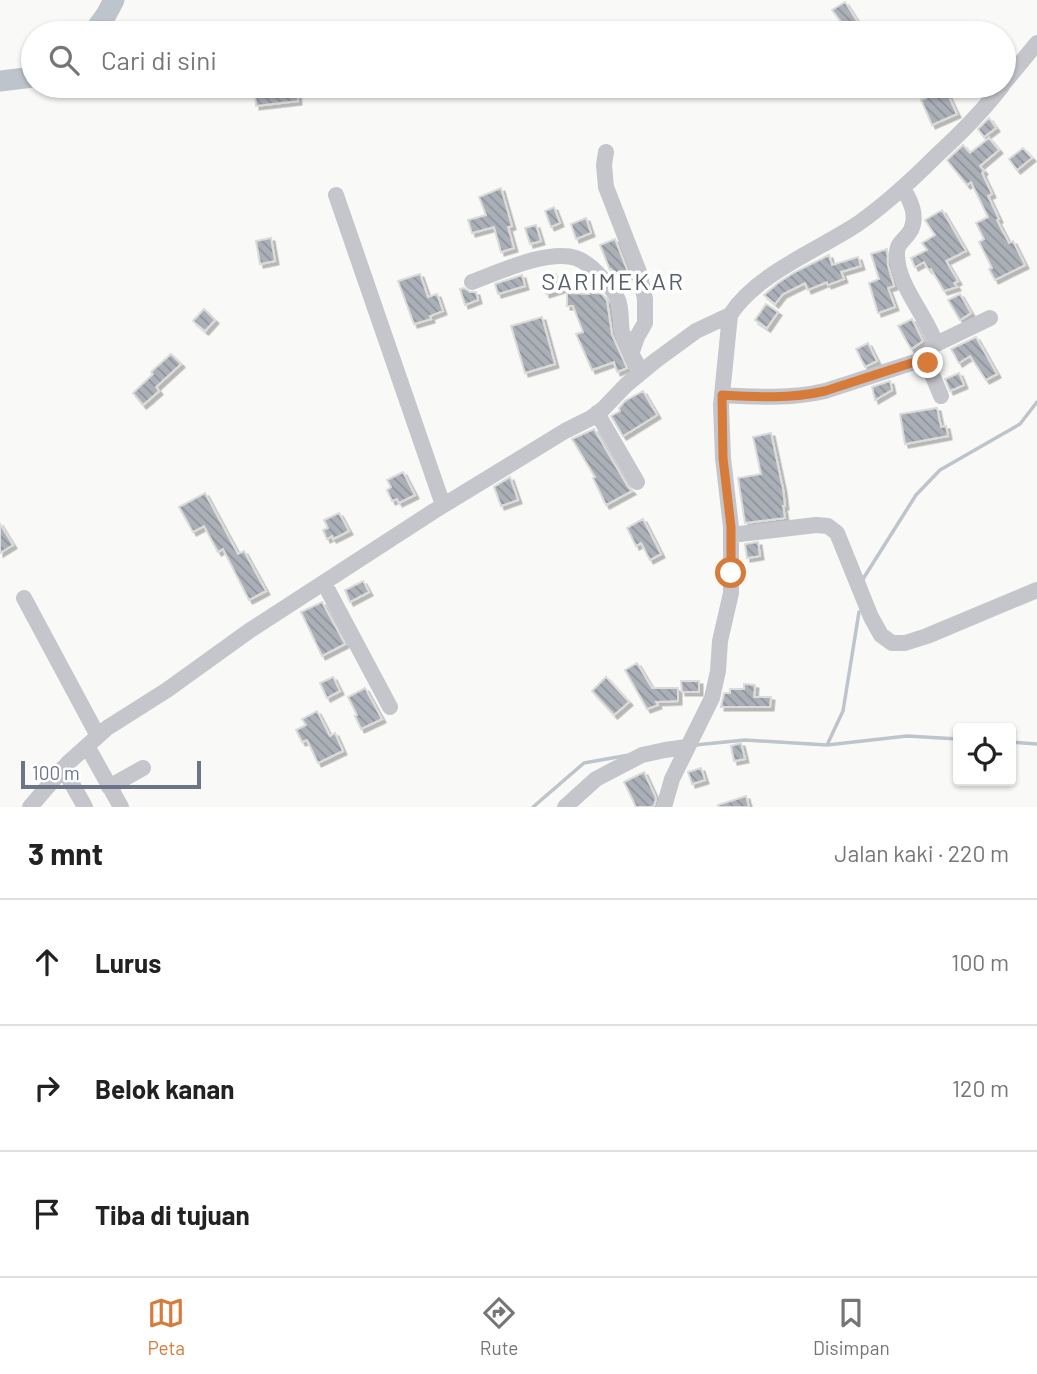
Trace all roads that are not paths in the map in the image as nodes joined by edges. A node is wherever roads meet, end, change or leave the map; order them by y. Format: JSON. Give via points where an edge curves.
{"nodes":[{"id":1,"x":1037,"y":43,"type":"edge"},
{"id":2,"x":1016,"y":68,"type":"edge"},
{"id":3,"x":992,"y":98,"type":"edge"},
{"id":4,"x":606,"y":152,"type":"dead end"},
{"id":5,"x":903,"y":188,"type":"junction"},
{"id":6,"x":336,"y":195,"type":"dead end"},
{"id":7,"x":472,"y":282,"type":"dead end"},
{"id":8,"x":730,"y":315,"type":"junction"},
{"id":9,"x":990,"y":318,"type":"dead end"},
{"id":10,"x":930,"y":351,"type":"junction"},
{"id":11,"x":631,"y":354,"type":"junction"},
{"id":12,"x":641,"y":372,"type":"junction"},
{"id":13,"x":722,"y":395,"type":"junction"},
{"id":14,"x":942,"y":396,"type":"dead end"},
{"id":15,"x":597,"y":413,"type":"junction"},
{"id":16,"x":638,"y":482,"type":"dead end"},
{"id":17,"x":443,"y":505,"type":"junction"},
{"id":18,"x":731,"y":535,"type":"junction"},
{"id":19,"x":324,"y":583,"type":"junction"},
{"id":20,"x":1037,"y":590,"type":"edge"},
{"id":21,"x":24,"y":598,"type":"dead end"},
{"id":22,"x":390,"y":707,"type":"dead end"},
{"id":23,"x":93,"y":741,"type":"junction"},
{"id":24,"x":687,"y":747,"type":"junction"},
{"id":25,"x":63,"y":768,"type":"junction"},
{"id":26,"x":143,"y":768,"type":"dead end"},
{"id":27,"x":109,"y":787,"type":"junction"},
{"id":28,"x":30,"y":807,"type":"edge"},
{"id":29,"x":85,"y":807,"type":"edge"},
{"id":30,"x":121,"y":807,"type":"edge"},
{"id":31,"x":565,"y":807,"type":"edge"},
{"id":32,"x":664,"y":807,"type":"edge"}],
"edges":[{"from":1,"to":2,"type":"street"},
{"from":3,"to":5,"type":"street"},
{"from":4,"to":11,"type":"street","via":[[606,187],[645,299],[645,323]]},
{"from":5,"to":8,"type":"street","via":[[862,221],[766,280],[736,304]]},
{"from":5,"to":10,"type":"street","via":[[914,222],[898,246],[899,269],[933,336]]},
{"from":6,"to":17,"type":"street"},
{"from":7,"to":11,"type":"street","via":[[549,257],[577,258],[596,271],[617,296]]},
{"from":8,"to":12,"type":"street","via":[[696,331]]},
{"from":8,"to":13,"type":"street"},
{"from":9,"to":10,"type":"street"},
{"from":10,"to":13,"type":"street","via":[[812,394]]},
{"from":10,"to":14,"type":"street"},
{"from":11,"to":12,"type":"street"},
{"from":12,"to":15,"type":"street"},
{"from":13,"to":18,"type":"street"},
{"from":15,"to":16,"type":"street"},
{"from":15,"to":17,"type":"street"},
{"from":17,"to":19,"type":"street"},
{"from":18,"to":20,"type":"street","via":[[828,526],[837,533],[876,626],[892,643],[928,636]]},
{"from":18,"to":24,"type":"street","via":[[731,593],[718,671],[712,698]]},
{"from":19,"to":22,"type":"street"},
{"from":19,"to":23,"type":"street"},
{"from":21,"to":23,"type":"street"},
{"from":23,"to":25,"type":"street"},
{"from":23,"to":27,"type":"street"},
{"from":24,"to":31,"type":"street","via":[[642,755],[596,779]]},
{"from":24,"to":32,"type":"street"},
{"from":25,"to":28,"type":"street"},
{"from":25,"to":29,"type":"street"},
{"from":26,"to":27,"type":"street"},
{"from":27,"to":30,"type":"street"}]}
